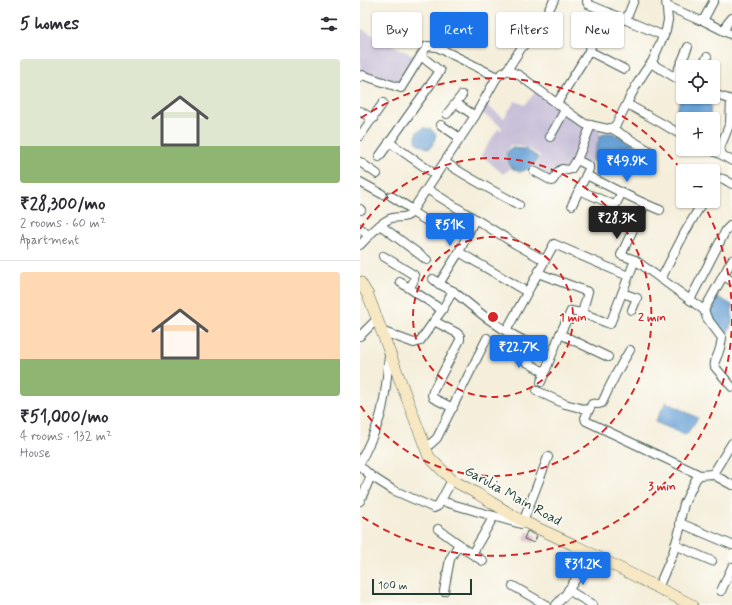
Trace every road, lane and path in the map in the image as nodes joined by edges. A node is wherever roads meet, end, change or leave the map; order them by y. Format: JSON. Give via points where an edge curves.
{"nodes":[{"id":1,"x":554,"y":0,"type":"edge"},
{"id":2,"x":587,"y":0,"type":"edge"},
{"id":3,"x":634,"y":0,"type":"edge"},
{"id":4,"x":714,"y":0,"type":"edge"},
{"id":5,"x":664,"y":2,"type":"edge"},
{"id":6,"x":607,"y":12,"type":"edge"},
{"id":7,"x":732,"y":18,"type":"edge"},
{"id":8,"x":626,"y":20,"type":"joint"},
{"id":9,"x":702,"y":20,"type":"junction"},
{"id":10,"x":724,"y":31,"type":"junction"},
{"id":11,"x":732,"y":35,"type":"edge"},
{"id":12,"x":664,"y":36,"type":"junction"},
{"id":13,"x":688,"y":47,"type":"dead end"},
{"id":14,"x":590,"y":48,"type":"edge"},
{"id":15,"x":589,"y":51,"type":"junction"},
{"id":16,"x":421,"y":56,"type":"junction"},
{"id":17,"x":707,"y":57,"type":"dead end"},
{"id":18,"x":706,"y":60,"type":"edge"},
{"id":19,"x":652,"y":62,"type":"junction"},
{"id":20,"x":507,"y":70,"type":"junction"},
{"id":21,"x":624,"y":70,"type":"dead end"},
{"id":22,"x":360,"y":77,"type":"edge"},
{"id":23,"x":497,"y":77,"type":"junction"},
{"id":24,"x":675,"y":77,"type":"joint"},
{"id":25,"x":462,"y":96,"type":"dead end"},
{"id":26,"x":720,"y":96,"type":"edge"},
{"id":27,"x":731,"y":100,"type":"edge"},
{"id":28,"x":384,"y":103,"type":"dead end"},
{"id":29,"x":456,"y":103,"type":"junction"},
{"id":30,"x":557,"y":103,"type":"junction"},
{"id":31,"x":627,"y":104,"type":"junction"},
{"id":32,"x":565,"y":110,"type":"junction"},
{"id":33,"x":360,"y":111,"type":"edge"},
{"id":34,"x":447,"y":114,"type":"dead end"},
{"id":35,"x":475,"y":116,"type":"junction"},
{"id":36,"x":373,"y":119,"type":"junction"},
{"id":37,"x":441,"y":125,"type":"dead end"},
{"id":38,"x":591,"y":125,"type":"junction"},
{"id":39,"x":611,"y":128,"type":"junction"},
{"id":40,"x":676,"y":132,"type":"edge"},
{"id":41,"x":360,"y":136,"type":"edge"},
{"id":42,"x":550,"y":137,"type":"dead end"},
{"id":43,"x":460,"y":138,"type":"junction"},
{"id":44,"x":389,"y":142,"type":"junction"},
{"id":45,"x":648,"y":150,"type":"dead end"},
{"id":46,"x":722,"y":155,"type":"joint"},
{"id":47,"x":379,"y":157,"type":"dead end"},
{"id":48,"x":577,"y":160,"type":"junction"},
{"id":49,"x":732,"y":161,"type":"edge"},
{"id":50,"x":360,"y":162,"type":"edge"},
{"id":51,"x":444,"y":162,"type":"junction"},
{"id":52,"x":534,"y":171,"type":"dead end"},
{"id":53,"x":377,"y":174,"type":"dead end"},
{"id":54,"x":436,"y":175,"type":"junction"},
{"id":55,"x":586,"y":175,"type":"junction"},
{"id":56,"x":720,"y":178,"type":"edge"},
{"id":57,"x":360,"y":182,"type":"edge"},
{"id":58,"x":732,"y":184,"type":"edge"},
{"id":59,"x":427,"y":189,"type":"junction"},
{"id":60,"x":579,"y":190,"type":"junction"},
{"id":61,"x":622,"y":192,"type":"junction"},
{"id":62,"x":382,"y":194,"type":"dead end"},
{"id":63,"x":391,"y":196,"type":"dead end"},
{"id":64,"x":644,"y":204,"type":"junction"},
{"id":65,"x":519,"y":205,"type":"dead end"},
{"id":66,"x":572,"y":205,"type":"dead end"},
{"id":67,"x":699,"y":208,"type":"edge"},
{"id":68,"x":660,"y":210,"type":"dead end"},
{"id":69,"x":413,"y":211,"type":"junction"},
{"id":70,"x":475,"y":219,"type":"junction"},
{"id":71,"x":732,"y":224,"type":"edge"},
{"id":72,"x":380,"y":225,"type":"junction"},
{"id":73,"x":360,"y":228,"type":"edge"},
{"id":74,"x":445,"y":232,"type":"dead end"},
{"id":75,"x":369,"y":236,"type":"junction"},
{"id":76,"x":360,"y":244,"type":"edge"},
{"id":77,"x":459,"y":252,"type":"junction"},
{"id":78,"x":383,"y":256,"type":"dead end"},
{"id":79,"x":427,"y":260,"type":"dead end"},
{"id":80,"x":544,"y":260,"type":"junction"},
{"id":81,"x":635,"y":260,"type":"junction"},
{"id":82,"x":732,"y":260,"type":"edge"},
{"id":83,"x":538,"y":273,"type":"junction"},
{"id":84,"x":628,"y":276,"type":"junction"},
{"id":85,"x":723,"y":276,"type":"junction"},
{"id":86,"x":661,"y":280,"type":"junction"},
{"id":87,"x":732,"y":281,"type":"edge"},
{"id":88,"x":360,"y":282,"type":"edge"},
{"id":89,"x":400,"y":282,"type":"dead end"},
{"id":90,"x":410,"y":287,"type":"junction"},
{"id":91,"x":453,"y":291,"type":"junction"},
{"id":92,"x":527,"y":292,"type":"junction"},
{"id":93,"x":622,"y":293,"type":"junction"},
{"id":94,"x":690,"y":300,"type":"junction"},
{"id":95,"x":442,"y":310,"type":"junction"},
{"id":96,"x":632,"y":310,"type":"dead end"},
{"id":97,"x":704,"y":310,"type":"junction"},
{"id":98,"x":582,"y":313,"type":"junction"},
{"id":99,"x":377,"y":320,"type":"junction"},
{"id":100,"x":434,"y":321,"type":"junction"},
{"id":101,"x":506,"y":330,"type":"junction"},
{"id":102,"x":381,"y":331,"type":"junction"},
{"id":103,"x":560,"y":334,"type":"junction"},
{"id":104,"x":360,"y":336,"type":"edge"},
{"id":105,"x":487,"y":338,"type":"dead end"},
{"id":106,"x":526,"y":342,"type":"dead end"},
{"id":107,"x":504,"y":349,"type":"dead end"},
{"id":108,"x":630,"y":350,"type":"dead end"},
{"id":109,"x":390,"y":353,"type":"junction"},
{"id":110,"x":608,"y":357,"type":"dead end"},
{"id":111,"x":544,"y":372,"type":"junction"},
{"id":112,"x":541,"y":382,"type":"dead end"},
{"id":113,"x":732,"y":387,"type":"edge"},
{"id":114,"x":537,"y":391,"type":"dead end"},
{"id":115,"x":453,"y":408,"type":"junction"},
{"id":116,"x":588,"y":410,"type":"junction"},
{"id":117,"x":426,"y":448,"type":"junction"},
{"id":118,"x":731,"y":448,"type":"edge"},
{"id":119,"x":548,"y":458,"type":"dead end"},
{"id":120,"x":360,"y":464,"type":"edge"},
{"id":121,"x":712,"y":474,"type":"junction"},
{"id":122,"x":700,"y":475,"type":"junction"},
{"id":123,"x":371,"y":476,"type":"junction"},
{"id":124,"x":452,"y":480,"type":"junction"},
{"id":125,"x":732,"y":485,"type":"edge"},
{"id":126,"x":360,"y":501,"type":"edge"},
{"id":127,"x":441,"y":501,"type":"junction"},
{"id":128,"x":494,"y":516,"type":"junction"},
{"id":129,"x":526,"y":523,"type":"junction"},
{"id":130,"x":680,"y":523,"type":"junction"},
{"id":131,"x":438,"y":529,"type":"dead end"},
{"id":132,"x":460,"y":544,"type":"junction"},
{"id":133,"x":675,"y":545,"type":"junction"},
{"id":134,"x":732,"y":545,"type":"edge"},
{"id":135,"x":472,"y":554,"type":"junction"},
{"id":136,"x":592,"y":554,"type":"junction"},
{"id":137,"x":483,"y":561,"type":"dead end"},
{"id":138,"x":712,"y":561,"type":"dead end"},
{"id":139,"x":732,"y":567,"type":"edge"},
{"id":140,"x":513,"y":586,"type":"dead end"},
{"id":141,"x":658,"y":588,"type":"junction"},
{"id":142,"x":568,"y":590,"type":"junction"},
{"id":143,"x":444,"y":591,"type":"dead end"},
{"id":144,"x":721,"y":591,"type":"dead end"},
{"id":145,"x":546,"y":605,"type":"edge"},
{"id":146,"x":556,"y":605,"type":"edge"},
{"id":147,"x":593,"y":605,"type":"edge"},
{"id":148,"x":692,"y":605,"type":"edge"}],
"edges":[{"from":1,"to":20,"type":"street","via":[[542,22]]},
{"from":2,"to":6,"type":"street","via":[[588,4]]},
{"from":3,"to":8,"type":"street"},
{"from":4,"to":9,"type":"street"},
{"from":5,"to":9,"type":"street"},
{"from":5,"to":12,"type":"street","via":[[668,20]]},
{"from":7,"to":10,"type":"street"},
{"from":8,"to":12,"type":"street"},
{"from":9,"to":10,"type":"street"},
{"from":10,"to":11,"type":"street"},
{"from":12,"to":19,"type":"street"},
{"from":13,"to":24,"type":"street"},
{"from":14,"to":15,"type":"street"},
{"from":15,"to":21,"type":"street"},
{"from":15,"to":30,"type":"street"},
{"from":16,"to":22,"type":"street","via":[[401,88],[362,75]]},
{"from":16,"to":23,"type":"street","via":[[427,46],[437,47]]},
{"from":16,"to":44,"type":"street","via":[[440,71]]},
{"from":17,"to":18,"type":"street"},
{"from":19,"to":24,"type":"street"},
{"from":19,"to":31,"type":"street"},
{"from":20,"to":23,"type":"street"},
{"from":20,"to":30,"type":"street"},
{"from":23,"to":35,"type":"street"},
{"from":25,"to":29,"type":"street"},
{"from":26,"to":27,"type":"street"},
{"from":27,"to":46,"type":"street","via":[[730,123],[720,148]]},
{"from":28,"to":36,"type":"street"},
{"from":29,"to":34,"type":"street"},
{"from":29,"to":35,"type":"street"},
{"from":30,"to":32,"type":"street"},
{"from":31,"to":39,"type":"street","via":[[617,123]]},
{"from":31,"to":40,"type":"street"},
{"from":32,"to":38,"type":"street","via":[[585,124]]},
{"from":32,"to":42,"type":"street"},
{"from":33,"to":36,"type":"street"},
{"from":35,"to":43,"type":"street"},
{"from":36,"to":41,"type":"street"},
{"from":37,"to":43,"type":"street"},
{"from":38,"to":39,"type":"street"},
{"from":38,"to":48,"type":"street"},
{"from":39,"to":45,"type":"street"},
{"from":43,"to":51,"type":"street"},
{"from":44,"to":47,"type":"street"},
{"from":44,"to":54,"type":"street"},
{"from":46,"to":49,"type":"street"},
{"from":48,"to":52,"type":"street","via":[[570,169],[559,171],[552,181]]},
{"from":48,"to":55,"type":"street","via":[[589,166]]},
{"from":50,"to":53,"type":"street"},
{"from":51,"to":54,"type":"street"},
{"from":51,"to":65,"type":"street"},
{"from":54,"to":59,"type":"street"},
{"from":55,"to":60,"type":"street"},
{"from":55,"to":61,"type":"street"},
{"from":56,"to":58,"type":"street"},
{"from":57,"to":62,"type":"street"},
{"from":59,"to":69,"type":"street"},
{"from":59,"to":70,"type":"street"},
{"from":60,"to":61,"type":"street","via":[[614,206]]},
{"from":60,"to":66,"type":"street"},
{"from":61,"to":64,"type":"street"},
{"from":63,"to":69,"type":"street"},
{"from":64,"to":68,"type":"street"},
{"from":64,"to":81,"type":"street","via":[[621,255]]},
{"from":67,"to":86,"type":"street"},
{"from":69,"to":72,"type":"street","via":[[406,218],[392,218]]},
{"from":69,"to":74,"type":"street"},
{"from":70,"to":77,"type":"street"},
{"from":70,"to":80,"type":"street"},
{"from":71,"to":94,"type":"street","via":[[726,230]]},
{"from":72,"to":75,"type":"street"},
{"from":72,"to":79,"type":"street"},
{"from":73,"to":75,"type":"street"},
{"from":75,"to":76,"type":"street"},
{"from":77,"to":91,"type":"street","via":[[436,282]]},
{"from":77,"to":92,"type":"street"},
{"from":78,"to":90,"type":"street","via":[[414,275]]},
{"from":80,"to":83,"type":"street"},
{"from":80,"to":84,"type":"street","via":[[554,244]]},
{"from":81,"to":84,"type":"street"},
{"from":81,"to":86,"type":"street"},
{"from":82,"to":85,"type":"street"},
{"from":83,"to":92,"type":"street"},
{"from":83,"to":98,"type":"street","via":[[588,292]]},
{"from":84,"to":93,"type":"street"},
{"from":85,"to":87,"type":"street"},
{"from":85,"to":97,"type":"street"},
{"from":86,"to":94,"type":"street"},
{"from":88,"to":99,"type":"street","name":"Garulia Main Road"},
{"from":89,"to":90,"type":"street"},
{"from":90,"to":95,"type":"street"},
{"from":91,"to":95,"type":"street"},
{"from":91,"to":101,"type":"street"},
{"from":92,"to":101,"type":"street"},
{"from":93,"to":96,"type":"street","via":[[636,298]]},
{"from":93,"to":98,"type":"street","via":[[610,324]]},
{"from":94,"to":97,"type":"street"},
{"from":95,"to":100,"type":"street"},
{"from":97,"to":113,"type":"street","via":[[722,338],[714,367]]},
{"from":98,"to":103,"type":"street","via":[[572,310]]},
{"from":99,"to":102,"type":"street","name":"Garulia Main Road"},
{"from":99,"to":104,"type":"street"},
{"from":100,"to":102,"type":"street","via":[[420,341],[414,343]]},
{"from":100,"to":115,"type":"street","via":[[460,336],[432,395],[433,398]]},
{"from":101,"to":106,"type":"street"},
{"from":102,"to":109,"type":"street","name":"Garulia Main Road"},
{"from":103,"to":110,"type":"street"},
{"from":103,"to":111,"type":"street"},
{"from":105,"to":115,"type":"street"},
{"from":107,"to":111,"type":"street"},
{"from":108,"to":116,"type":"street","via":[[602,403],[594,403]]},
{"from":109,"to":117,"type":"street","name":"Garulia Main Road"},
{"from":109,"to":120,"type":"street","via":[[382,408]]},
{"from":111,"to":112,"type":"street"},
{"from":114,"to":116,"type":"street","via":[[564,404]]},
{"from":115,"to":117,"type":"street","via":[[437,438]]},
{"from":116,"to":122,"type":"street","via":[[585,418],[588,423]]},
{"from":117,"to":124,"type":"street","name":"Garulia Main Road","via":[[429,457]]},
{"from":118,"to":121,"type":"street"},
{"from":119,"to":129,"type":"street"},
{"from":120,"to":123,"type":"street"},
{"from":121,"to":122,"type":"street"},
{"from":121,"to":125,"type":"street"},
{"from":122,"to":130,"type":"street","via":[[684,504]]},
{"from":123,"to":126,"type":"street"},
{"from":123,"to":127,"type":"street","via":[[394,490],[434,508]]},
{"from":124,"to":127,"type":"street"},
{"from":124,"to":129,"type":"street","name":"Garulia Main Road"},
{"from":127,"to":128,"type":"street"},
{"from":128,"to":129,"type":"street","via":[[523,525]]},
{"from":128,"to":135,"type":"street"},
{"from":129,"to":136,"type":"street","name":"Garulia Main Road"},
{"from":130,"to":133,"type":"street"},
{"from":130,"to":134,"type":"street"},
{"from":131,"to":132,"type":"street"},
{"from":132,"to":135,"type":"street"},
{"from":132,"to":143,"type":"street","via":[[450,559]]},
{"from":133,"to":138,"type":"street"},
{"from":133,"to":141,"type":"street"},
{"from":135,"to":137,"type":"street"},
{"from":136,"to":141,"type":"street","name":"Garulia Main Road"},
{"from":136,"to":142,"type":"street"},
{"from":139,"to":144,"type":"street"},
{"from":140,"to":145,"type":"street"},
{"from":141,"to":148,"type":"street","name":"Garulia Main Road"},
{"from":142,"to":146,"type":"street"},
{"from":142,"to":147,"type":"street"}]}
